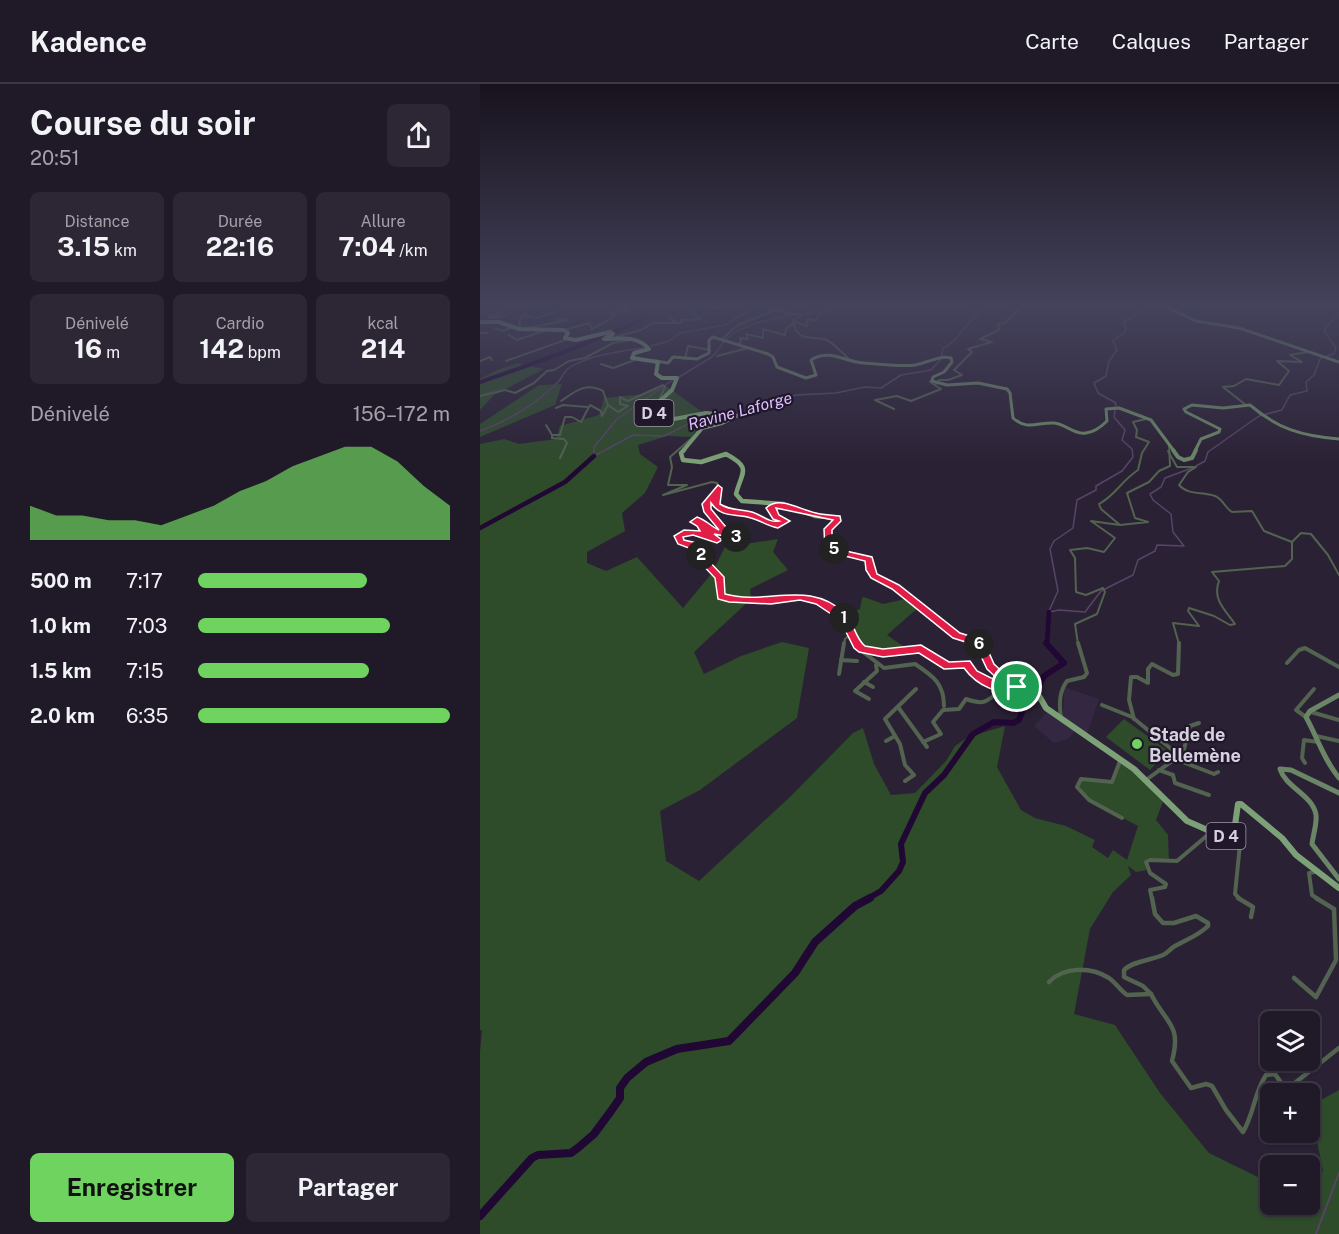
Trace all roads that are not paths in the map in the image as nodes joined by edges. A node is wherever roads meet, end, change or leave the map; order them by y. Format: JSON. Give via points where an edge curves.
{"nodes":[{"id":1,"x":515,"y":358,"type":"edge"},
{"id":2,"x":586,"y":358,"type":"edge"},
{"id":3,"x":672,"y":358,"type":"edge"},
{"id":4,"x":681,"y":358,"type":"edge"},
{"id":5,"x":685,"y":358,"type":"joint"},
{"id":6,"x":702,"y":358,"type":"edge"},
{"id":7,"x":773,"y":358,"type":"edge"},
{"id":8,"x":815,"y":358,"type":"edge"},
{"id":9,"x":841,"y":358,"type":"edge"},
{"id":10,"x":847,"y":358,"type":"edge"},
{"id":11,"x":937,"y":358,"type":"edge"},
{"id":12,"x":949,"y":358,"type":"edge"},
{"id":13,"x":966,"y":358,"type":"edge"},
{"id":14,"x":1295,"y":358,"type":"edge"},
{"id":15,"x":635,"y":360,"type":"joint"},
{"id":16,"x":506,"y":361,"type":"dead end"},
{"id":17,"x":656,"y":361,"type":"junction"},
{"id":18,"x":850,"y":361,"type":"junction"},
{"id":19,"x":601,"y":364,"type":"dead end"},
{"id":20,"x":932,"y":379,"type":"junction"},
{"id":21,"x":936,"y":384,"type":"junction"},
{"id":22,"x":480,"y":396,"type":"edge"},
{"id":23,"x":561,"y":401,"type":"dead end"},
{"id":24,"x":658,"y":402,"type":"junction"},
{"id":25,"x":608,"y":405,"type":"junction"},
{"id":26,"x":1246,"y":405,"type":"junction"},
{"id":27,"x":587,"y":407,"type":"junction"},
{"id":28,"x":556,"y":408,"type":"dead end"},
{"id":29,"x":894,"y":410,"type":"dead end"},
{"id":30,"x":1148,"y":418,"type":"junction"},
{"id":31,"x":546,"y":425,"type":"dead end"},
{"id":32,"x":699,"y":432,"type":"junction"},
{"id":33,"x":552,"y":435,"type":"junction"},
{"id":34,"x":1339,"y":439,"type":"edge"},
{"id":35,"x":1169,"y":443,"type":"junction"},
{"id":36,"x":1168,"y":451,"type":"junction"},
{"id":37,"x":560,"y":458,"type":"dead end"},
{"id":38,"x":718,"y":488,"type":"junction"},
{"id":39,"x":798,"y":508,"type":"junction"},
{"id":40,"x":1120,"y":525,"type":"junction"},
{"id":41,"x":1293,"y":542,"type":"junction"},
{"id":42,"x":1339,"y":575,"type":"edge"},
{"id":43,"x":852,"y":633,"type":"junction"},
{"id":44,"x":865,"y":649,"type":"junction"},
{"id":45,"x":841,"y":660,"type":"junction"},
{"id":46,"x":857,"y":661,"type":"dead end"},
{"id":47,"x":874,"y":661,"type":"junction"},
{"id":48,"x":1287,"y":663,"type":"dead end"},
{"id":49,"x":1339,"y":667,"type":"edge"},
{"id":50,"x":839,"y":674,"type":"dead end"},
{"id":51,"x":864,"y":682,"type":"junction"},
{"id":52,"x":873,"y":687,"type":"dead end"},
{"id":53,"x":1017,"y":687,"type":"junction"},
{"id":54,"x":916,"y":689,"type":"dead end"},
{"id":55,"x":1002,"y":689,"type":"junction"},
{"id":56,"x":1314,"y":689,"type":"dead end"},
{"id":57,"x":1339,"y":694,"type":"edge"},
{"id":58,"x":869,"y":699,"type":"dead end"},
{"id":59,"x":1102,"y":705,"type":"dead end"},
{"id":60,"x":898,"y":706,"type":"junction"},
{"id":61,"x":944,"y":706,"type":"dead end"},
{"id":62,"x":1310,"y":711,"type":"junction"},
{"id":63,"x":1306,"y":717,"type":"junction"},
{"id":64,"x":1061,"y":719,"type":"junction"},
{"id":65,"x":1134,"y":719,"type":"junction"},
{"id":66,"x":1339,"y":720,"type":"edge"},
{"id":67,"x":1199,"y":723,"type":"dead end"},
{"id":68,"x":895,"y":736,"type":"junction"},
{"id":69,"x":1316,"y":736,"type":"junction"},
{"id":70,"x":886,"y":741,"type":"dead end"},
{"id":71,"x":923,"y":741,"type":"junction"},
{"id":72,"x":1339,"y":741,"type":"edge"},
{"id":73,"x":1319,"y":742,"type":"junction"},
{"id":74,"x":927,"y":747,"type":"dead end"},
{"id":75,"x":1121,"y":759,"type":"junction"},
{"id":76,"x":1177,"y":759,"type":"junction"},
{"id":77,"x":1305,"y":764,"type":"dead end"},
{"id":78,"x":1159,"y":770,"type":"junction"},
{"id":79,"x":1218,"y":772,"type":"dead end"},
{"id":80,"x":1339,"y":778,"type":"edge"},
{"id":81,"x":1146,"y":780,"type":"junction"},
{"id":82,"x":906,"y":782,"type":"dead end"},
{"id":83,"x":1339,"y":793,"type":"edge"},
{"id":84,"x":1209,"y":795,"type":"dead end"},
{"id":85,"x":1122,"y":818,"type":"dead end"},
{"id":86,"x":1235,"y":825,"type":"junction"},
{"id":87,"x":1212,"y":832,"type":"junction"},
{"id":88,"x":1322,"y":874,"type":"junction"},
{"id":89,"x":1339,"y":879,"type":"edge"},
{"id":90,"x":1339,"y":888,"type":"edge"},
{"id":91,"x":1251,"y":917,"type":"dead end"},
{"id":92,"x":1294,"y":978,"type":"dead end"},
{"id":93,"x":1049,"y":982,"type":"dead end"},
{"id":94,"x":1150,"y":994,"type":"junction"},
{"id":95,"x":1339,"y":1048,"type":"edge"}],
"edges":[{"from":1,"to":16,"type":"street"},
{"from":2,"to":22,"type":"street","via":[[547,371],[514,393],[505,390]]},
{"from":3,"to":17,"type":"main road","via":[[668,363]]},
{"from":4,"to":5,"type":"main road"},
{"from":5,"to":6,"type":"main road"},
{"from":7,"to":8,"type":"main road","via":[[779,368],[806,378],[816,375],[811,361]]},
{"from":9,"to":18,"type":"main road"},
{"from":10,"to":18,"type":"street"},
{"from":11,"to":18,"type":"main road","via":[[911,365]]},
{"from":12,"to":20,"type":"main road","via":[[952,362]]},
{"from":13,"to":21,"type":"street","via":[[954,370],[962,375]]},
{"from":14,"to":26,"type":"street","via":[[1302,362],[1277,361],[1289,371],[1279,385],[1246,379],[1224,387]]},
{"from":15,"to":17,"type":"main road"},
{"from":15,"to":19,"type":"street","via":[[613,368]]},
{"from":17,"to":24,"type":"main road","number":"D 4","via":[[659,377],[677,378],[672,390]]},
{"from":20,"to":21,"type":"main road"},
{"from":20,"to":29,"type":"street","via":[[930,382],[941,389],[914,400],[897,396],[875,400]]},
{"from":21,"to":30,"type":"main road","via":[[1004,387],[1010,392],[1013,418],[1030,427],[1059,423],[1079,433],[1092,432],[1107,421],[1106,409],[1114,407]]},
{"from":23,"to":25,"type":"street","via":[[592,385],[603,391]]},
{"from":24,"to":25,"type":"street","via":[[663,385],[628,401],[621,396],[620,404],[628,406],[618,412]]},
{"from":24,"to":32,"type":"main road","number":"D 4","via":[[652,410],[666,418],[706,412],[735,415]]},
{"from":25,"to":27,"type":"street","via":[[603,416],[593,405]]},
{"from":26,"to":34,"type":"main road","via":[[1311,438]]},
{"from":26,"to":35,"type":"main road","via":[[1185,407],[1186,412],[1220,430],[1202,438],[1192,458],[1187,460],[1178,457]]},
{"from":27,"to":28,"type":"street"},
{"from":27,"to":33,"type":"street","via":[[582,421],[565,417],[561,434]]},
{"from":30,"to":35,"type":"main road"},
{"from":30,"to":40,"type":"street","via":[[1133,422],[1136,437],[1149,442],[1138,469],[1112,497],[1099,504]]},
{"from":31,"to":33,"type":"street"},
{"from":32,"to":38,"type":"street","via":[[670,458],[668,485],[687,485],[663,495],[712,482]]},
{"from":32,"to":39,"type":"main road","number":"D 4","via":[[681,453],[683,460],[701,462],[726,454],[739,460],[744,468],[744,477],[736,490],[740,499]]},
{"from":33,"to":37,"type":"street","via":[[567,443]]},
{"from":35,"to":36,"type":"street"},
{"from":36,"to":40,"type":"street","via":[[1170,466],[1127,493],[1135,518],[1149,522]]},
{"from":36,"to":41,"type":"street","via":[[1177,467],[1197,467],[1188,471],[1179,484],[1181,488],[1216,496],[1232,512],[1252,511],[1264,531]]},
{"from":38,"to":39,"type":"street","via":[[716,505],[728,513],[752,515],[769,524],[786,521],[776,517],[771,507]]},
{"from":38,"to":43,"type":"street","via":[[706,504],[707,510],[722,528],[738,537],[714,531],[697,520],[694,522],[717,540],[689,532],[678,539],[701,550],[701,558],[720,577],[721,596],[771,601],[800,596],[843,617]]},
{"from":39,"to":53,"type":"main road","number":"D 4","via":[[815,516],[837,518],[828,529],[828,546],[869,559],[874,576],[896,587],[957,636],[975,642],[990,666]]},
{"from":40,"to":64,"type":"street","via":[[1091,520],[1115,538],[1106,551],[1070,550],[1075,558],[1076,592],[1086,595],[1103,588],[1105,592],[1097,614],[1075,624],[1088,673],[1066,681],[1062,687]]},
{"from":41,"to":42,"type":"street","via":[[1304,532],[1311,534],[1330,556],[1333,570]]},
{"from":41,"to":65,"type":"street","via":[[1292,559],[1285,566],[1212,572],[1219,580],[1216,595],[1235,624],[1230,626],[1189,608],[1199,626],[1173,623],[1179,642],[1178,674],[1152,664],[1148,683],[1131,677],[1129,700]]},
{"from":43,"to":44,"type":"street","via":[[860,648]]},
{"from":43,"to":45,"type":"street","via":[[845,639]]},
{"from":44,"to":47,"type":"street","via":[[863,652]]},
{"from":44,"to":55,"type":"street","via":[[883,653],[921,649],[948,666],[966,664],[981,679]]},
{"from":45,"to":46,"type":"street"},
{"from":45,"to":50,"type":"street"},
{"from":47,"to":51,"type":"street","via":[[878,669]]},
{"from":47,"to":61,"type":"street","via":[[888,669],[916,665],[943,686]]},
{"from":48,"to":49,"type":"street","via":[[1304,648]]},
{"from":51,"to":52,"type":"street"},
{"from":51,"to":58,"type":"street","via":[[855,691]]},
{"from":53,"to":55,"type":"street"},
{"from":53,"to":64,"type":"main road","number":"D 4","via":[[1035,689],[1046,708]]},
{"from":54,"to":60,"type":"street"},
{"from":55,"to":71,"type":"street","via":[[984,703],[966,699],[959,709],[943,710],[933,722],[941,734]]},
{"from":56,"to":63,"type":"street","via":[[1296,710]]},
{"from":57,"to":62,"type":"main road"},
{"from":59,"to":65,"type":"street"},
{"from":60,"to":68,"type":"street","via":[[885,719]]},
{"from":60,"to":71,"type":"street"},
{"from":62,"to":63,"type":"main road"},
{"from":62,"to":66,"type":"street"},
{"from":63,"to":69,"type":"main road"},
{"from":64,"to":75,"type":"main road","number":"D 4"},
{"from":65,"to":76,"type":"street","via":[[1170,748]]},
{"from":67,"to":76,"type":"street","via":[[1190,726],[1182,757]]},
{"from":68,"to":70,"type":"street"},
{"from":68,"to":82,"type":"street","via":[[905,765],[914,776]]},
{"from":69,"to":72,"type":"street"},
{"from":69,"to":73,"type":"main road"},
{"from":71,"to":74,"type":"street"},
{"from":73,"to":77,"type":"street","via":[[1305,739]]},
{"from":73,"to":80,"type":"main road","via":[[1325,761]]},
{"from":75,"to":81,"type":"main road","number":"D 4"},
{"from":75,"to":85,"type":"street","via":[[1112,782],[1082,779],[1077,787],[1089,800]]},
{"from":76,"to":78,"type":"street"},
{"from":76,"to":79,"type":"street","via":[[1214,774]]},
{"from":78,"to":81,"type":"street"},
{"from":78,"to":84,"type":"street","via":[[1173,775],[1175,783]]},
{"from":81,"to":87,"type":"main road","number":"D 4","via":[[1183,818]]},
{"from":83,"to":89,"type":"main road","via":[[1291,770],[1280,769],[1286,781],[1314,807],[1312,844]]},
{"from":86,"to":87,"type":"main road","number":"D 4","via":[[1231,836]]},
{"from":86,"to":88,"type":"main road","number":"D 4","via":[[1235,809],[1242,804]]},
{"from":86,"to":91,"type":"street","via":[[1241,834],[1235,894],[1253,907]]},
{"from":87,"to":94,"type":"street","via":[[1177,861],[1146,862],[1147,870],[1166,884],[1150,890],[1158,920],[1173,925],[1196,916],[1209,926],[1164,955],[1129,965],[1126,978]]},
{"from":88,"to":90,"type":"main road","number":"D 4"},
{"from":88,"to":92,"type":"street","via":[[1309,873],[1311,893],[1335,909],[1336,960],[1316,997]]},
{"from":93,"to":94,"type":"street","via":[[1058,974],[1080,970],[1105,976],[1124,994]]},
{"from":94,"to":95,"type":"street","via":[[1173,1025],[1177,1043],[1172,1061],[1176,1068],[1191,1088],[1212,1086],[1243,1132],[1266,1075],[1275,1074],[1286,1090]]}]}
